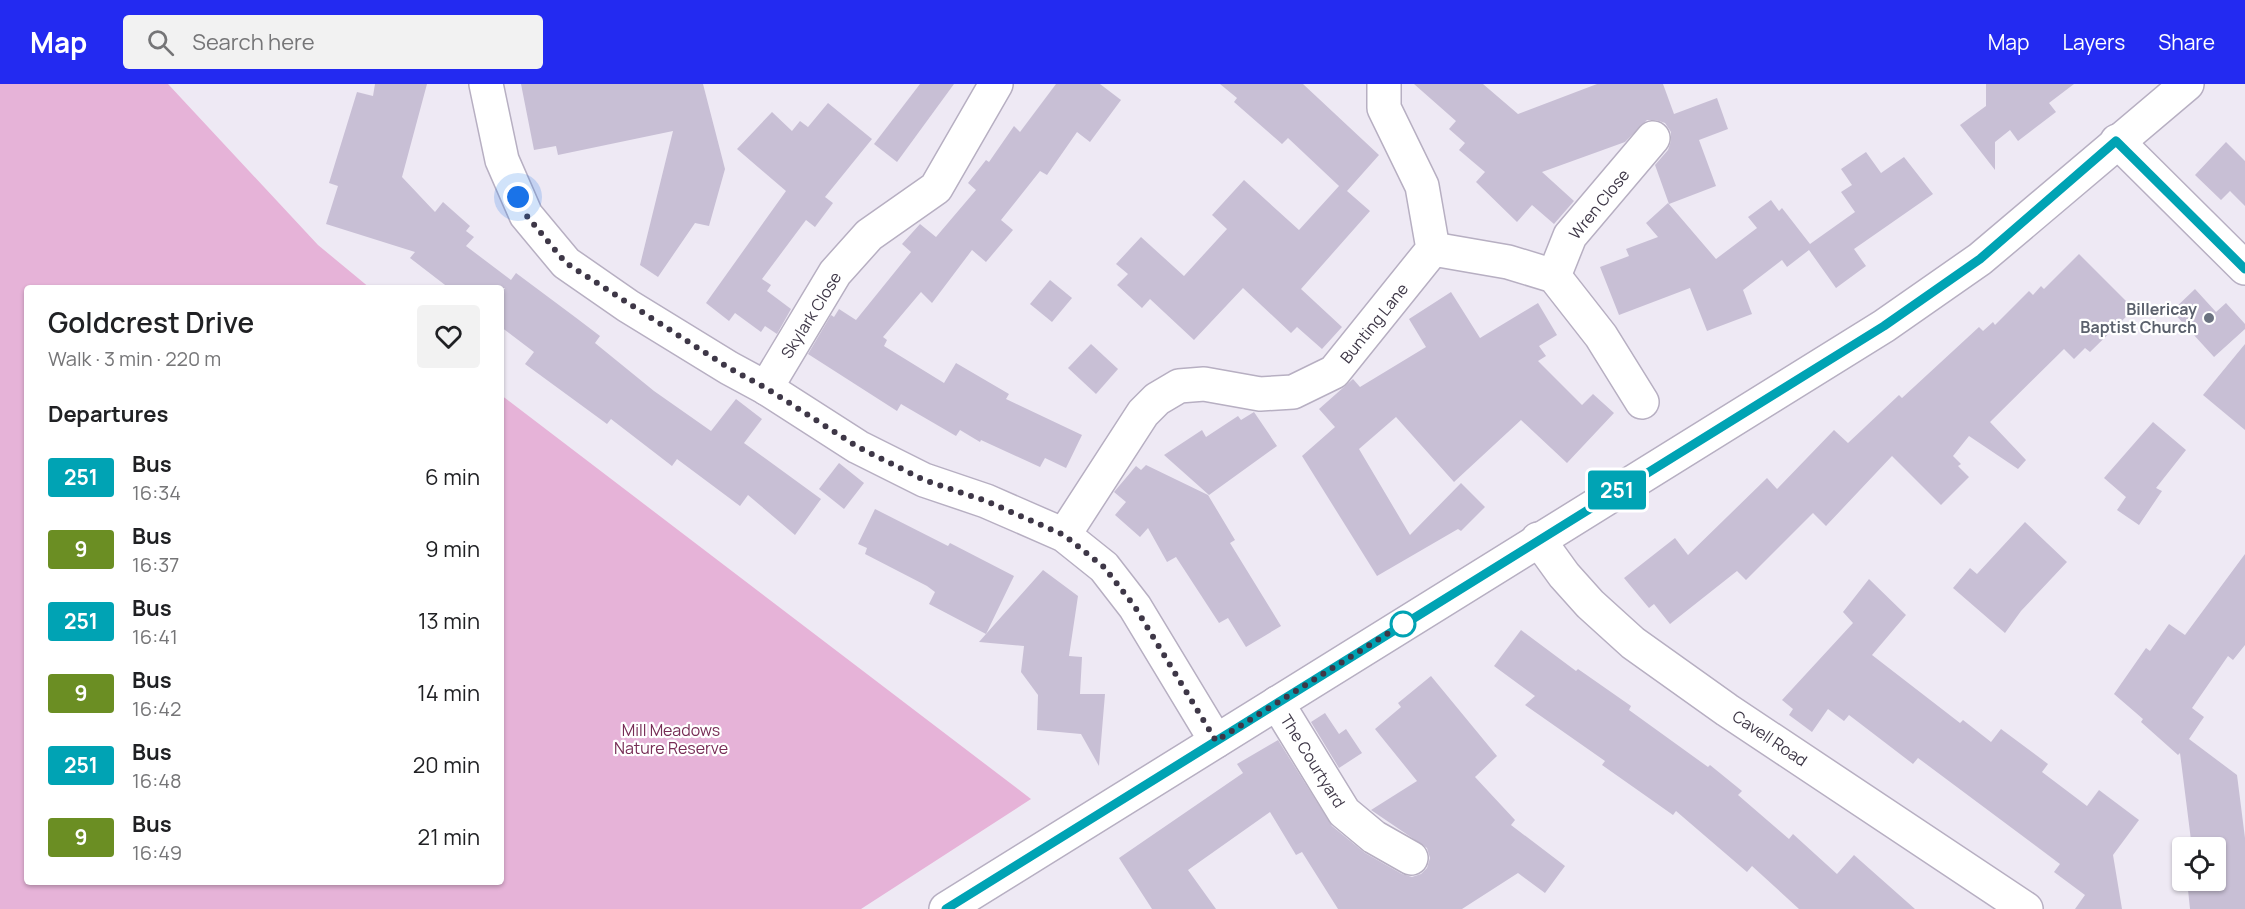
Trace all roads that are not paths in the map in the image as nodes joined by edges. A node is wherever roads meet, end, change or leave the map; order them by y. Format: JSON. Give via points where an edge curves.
{"nodes":[{"id":1,"x":486,"y":84,"type":"edge"},
{"id":2,"x":996,"y":84,"type":"edge"},
{"id":3,"x":1384,"y":84,"type":"edge"},
{"id":4,"x":2187,"y":84,"type":"edge"},
{"id":5,"x":1653,"y":138,"type":"dead end"},
{"id":6,"x":2116,"y":141,"type":"junction"},
{"id":7,"x":1433,"y":249,"type":"junction"},
{"id":8,"x":2245,"y":268,"type":"edge"},
{"id":9,"x":1554,"y":276,"type":"junction"},
{"id":10,"x":766,"y":388,"type":"junction"},
{"id":11,"x":1642,"y":402,"type":"dead end"},
{"id":12,"x":1064,"y":535,"type":"junction"},
{"id":13,"x":1538,"y":539,"type":"junction"},
{"id":14,"x":1277,"y":703,"type":"junction"},
{"id":15,"x":1216,"y":741,"type":"junction"},
{"id":16,"x":1411,"y":858,"type":"dead end"},
{"id":17,"x":946,"y":909,"type":"edge"},
{"id":18,"x":2026,"y":909,"type":"edge"}],
"edges":[{"from":1,"to":10,"type":"street","via":[[502,160],[526,215],[566,263]]},
{"from":2,"to":10,"type":"street","name":"Skylark Close","via":[[936,188],[869,235],[835,273]]},
{"from":3,"to":7,"type":"street","via":[[1384,108],[1422,186]]},
{"from":4,"to":6,"type":"street"},
{"from":5,"to":9,"type":"street","name":"Wren Close","via":[[1570,236]]},
{"from":6,"to":8,"type":"street"},
{"from":6,"to":13,"type":"street","via":[[1980,259],[1884,326]]},
{"from":7,"to":9,"type":"street","via":[[1508,262]]},
{"from":7,"to":12,"type":"street","name":"Bunting Lane","via":[[1334,372],[1293,392],[1260,394],[1204,384],[1179,386],[1157,399],[1143,413]]},
{"from":9,"to":11,"type":"street","via":[[1601,336]]},
{"from":10,"to":12,"type":"street","via":[[858,447],[924,480],[986,501]]},
{"from":12,"to":15,"type":"street","via":[[1104,567],[1135,607]]},
{"from":13,"to":14,"type":"street"},
{"from":13,"to":18,"type":"street","name":"Cavell Road","via":[[1590,604],[1633,643]]},
{"from":14,"to":15,"type":"street"},
{"from":14,"to":16,"type":"street","name":"The Courtyard","via":[[1344,812],[1374,837]]},
{"from":15,"to":17,"type":"street"}]}
